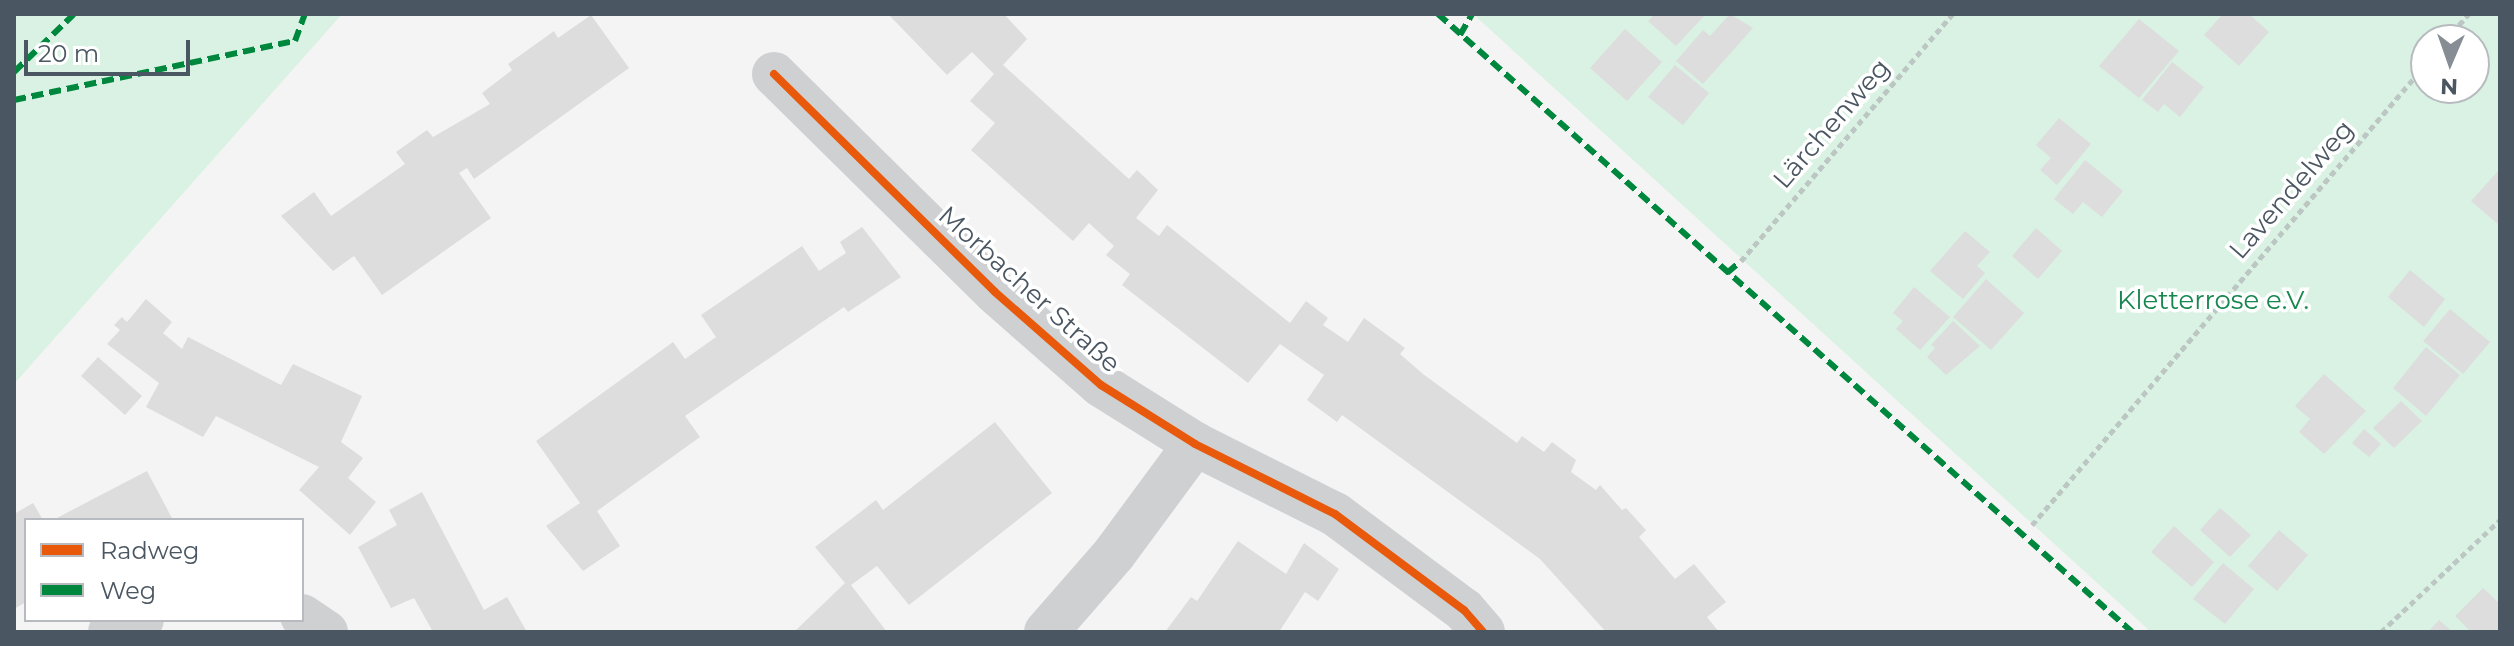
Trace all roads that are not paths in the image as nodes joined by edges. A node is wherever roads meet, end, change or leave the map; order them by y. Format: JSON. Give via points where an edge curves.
{"nodes":[{"id":1,"x":774,"y":74,"type":"dead end"},
{"id":2,"x":1195,"y":444,"type":"junction"},
{"id":3,"x":304,"y":617,"type":"edge"},
{"id":4,"x":137,"y":622,"type":"edge"},
{"id":5,"x":110,"y":632,"type":"edge"},
{"id":6,"x":326,"y":632,"type":"edge"},
{"id":7,"x":1046,"y":632,"type":"edge"},
{"id":8,"x":1483,"y":632,"type":"edge"}],
"edges":[{"from":1,"to":2,"type":"street","name":"Morbacher Straße","via":[[995,292],[1089,375]]},
{"from":2,"to":7,"type":"street","via":[[1114,554]]},
{"from":2,"to":8,"type":"street","name":"Morbacher Straße","via":[[1335,514],[1464,610]]},
{"from":3,"to":6,"type":"street"},
{"from":4,"to":5,"type":"street"}]}
